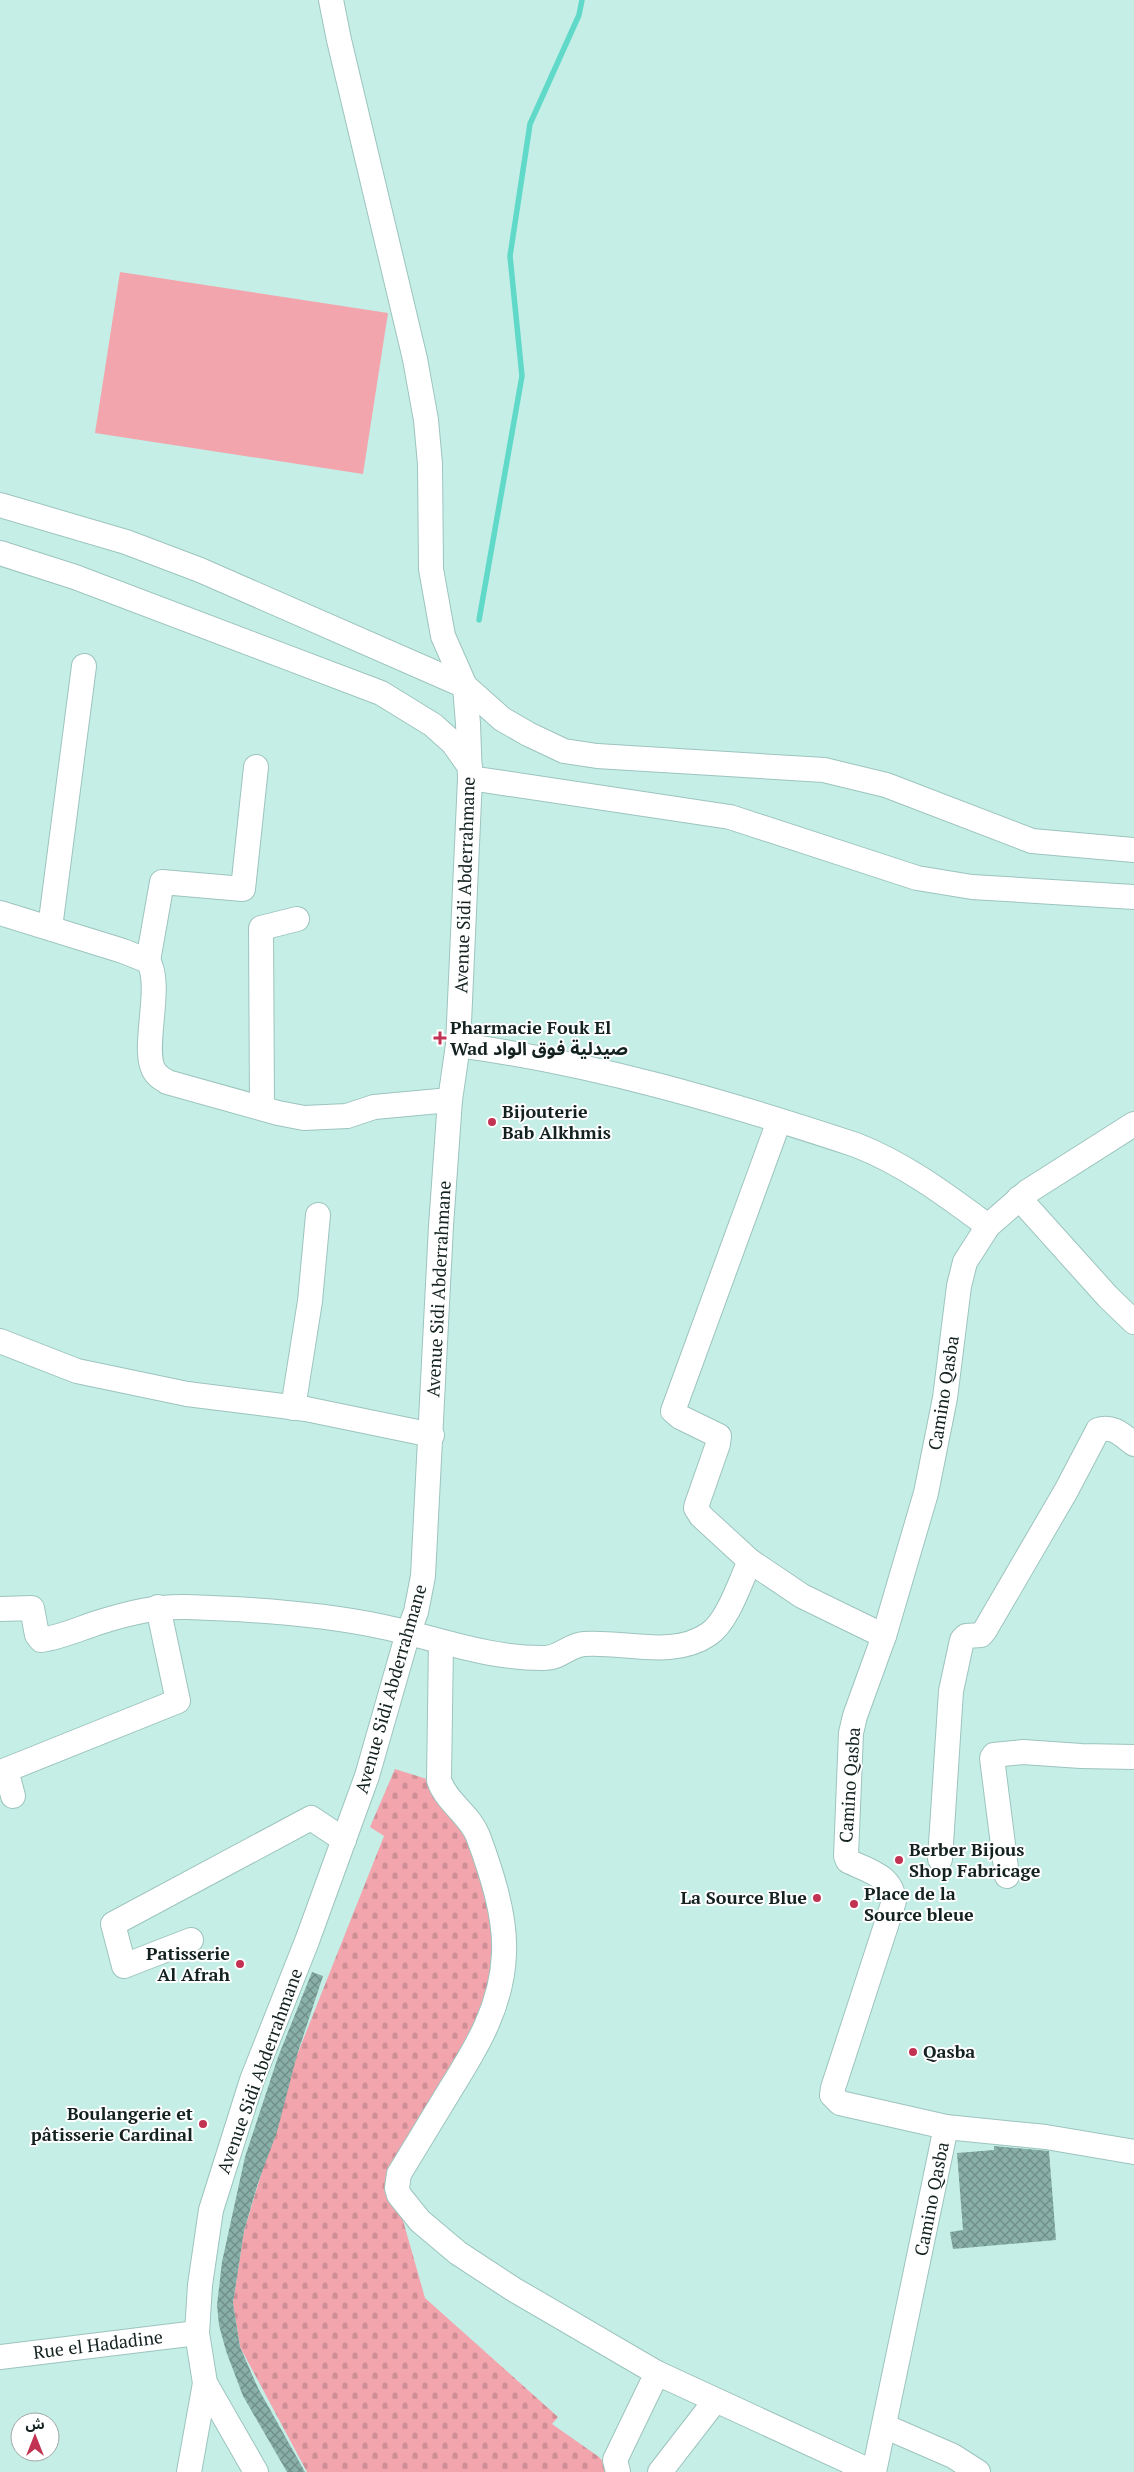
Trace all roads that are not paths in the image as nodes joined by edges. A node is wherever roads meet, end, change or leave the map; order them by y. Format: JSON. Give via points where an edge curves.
{"nodes":[{"id":1,"x":332,"y":0,"type":"edge"},
{"id":2,"x":0,"y":505,"type":"edge"},
{"id":3,"x":0,"y":553,"type":"edge"},
{"id":4,"x":84,"y":666,"type":"dead end"},
{"id":5,"x":465,"y":686,"type":"junction"},
{"id":6,"x":256,"y":767,"type":"dead end"},
{"id":7,"x":470,"y":773,"type":"junction"},
{"id":8,"x":1134,"y":850,"type":"edge"},
{"id":9,"x":1134,"y":897,"type":"edge"},
{"id":10,"x":0,"y":913,"type":"edge"},
{"id":11,"x":297,"y":920,"type":"dead end"},
{"id":12,"x":50,"y":928,"type":"junction"},
{"id":13,"x":148,"y":961,"type":"junction"},
{"id":14,"x":458,"y":1045,"type":"junction"},
{"id":15,"x":450,"y":1100,"type":"junction"},
{"id":16,"x":262,"y":1108,"type":"junction"},
{"id":17,"x":779,"y":1121,"type":"junction"},
{"id":18,"x":1134,"y":1124,"type":"edge"},
{"id":19,"x":1020,"y":1198,"type":"junction"},
{"id":20,"x":318,"y":1215,"type":"dead end"},
{"id":21,"x":988,"y":1226,"type":"junction"},
{"id":22,"x":1134,"y":1322,"type":"edge"},
{"id":23,"x":0,"y":1341,"type":"edge"},
{"id":24,"x":293,"y":1408,"type":"junction"},
{"id":25,"x":432,"y":1435,"type":"junction"},
{"id":26,"x":1134,"y":1444,"type":"edge"},
{"id":27,"x":750,"y":1561,"type":"junction"},
{"id":28,"x":158,"y":1607,"type":"junction"},
{"id":29,"x":0,"y":1609,"type":"edge"},
{"id":30,"x":408,"y":1633,"type":"junction"},
{"id":31,"x":884,"y":1636,"type":"junction"},
{"id":32,"x":441,"y":1642,"type":"junction"},
{"id":33,"x":1134,"y":1757,"type":"edge"},
{"id":34,"x":13,"y":1796,"type":"dead end"},
{"id":35,"x":344,"y":1840,"type":"junction"},
{"id":36,"x":940,"y":1859,"type":"dead end"},
{"id":37,"x":1007,"y":1876,"type":"dead end"},
{"id":38,"x":191,"y":1940,"type":"dead end"},
{"id":39,"x":946,"y":2127,"type":"junction"},
{"id":40,"x":1134,"y":2152,"type":"edge"},
{"id":41,"x":197,"y":2333,"type":"junction"},
{"id":42,"x":0,"y":2358,"type":"edge"},
{"id":43,"x":657,"y":2373,"type":"junction"},
{"id":44,"x":205,"y":2382,"type":"junction"},
{"id":45,"x":715,"y":2401,"type":"junction"},
{"id":46,"x":884,"y":2426,"type":"junction"},
{"id":47,"x":189,"y":2472,"type":"edge"},
{"id":48,"x":256,"y":2472,"type":"edge"},
{"id":49,"x":618,"y":2472,"type":"edge"},
{"id":50,"x":660,"y":2472,"type":"edge"},
{"id":51,"x":873,"y":2472,"type":"edge"},
{"id":52,"x":978,"y":2472,"type":"edge"}],
"edges":[{"from":1,"to":5,"type":"street","via":[[415,359],[430,464],[431,569],[443,636]]},
{"from":2,"to":5,"type":"street","via":[[126,542],[200,570]]},
{"from":3,"to":7,"type":"street","via":[[75,577],[381,693],[433,725],[453,744]]},
{"from":4,"to":12,"type":"street"},
{"from":5,"to":7,"type":"street","name":"Avenue Sidi Abderrahmane"},
{"from":5,"to":8,"type":"street","via":[[502,719],[564,751],[597,756],[824,770],[886,785],[1032,841]]},
{"from":6,"to":13,"type":"street","via":[[243,889],[162,882]]},
{"from":7,"to":9,"type":"street","via":[[730,817],[917,878],[972,886]]},
{"from":7,"to":14,"type":"street","name":"Avenue Sidi Abderrahmane"},
{"from":10,"to":12,"type":"street"},
{"from":11,"to":16,"type":"street","via":[[261,928]]},
{"from":12,"to":13,"type":"street"},
{"from":13,"to":16,"type":"street","via":[[153,975],[151,1059],[155,1073],[167,1082]]},
{"from":14,"to":15,"type":"street","name":"Avenue Sidi Abderrahmane"},
{"from":14,"to":17,"type":"street","via":[[516,1053],[643,1082]]},
{"from":15,"to":16,"type":"street","via":[[374,1107],[335,1117],[304,1118]]},
{"from":15,"to":25,"type":"street","name":"Avenue Sidi Abderrahmane"},
{"from":17,"to":21,"type":"street","via":[[883,1156],[915,1174]]},
{"from":17,"to":27,"type":"street","via":[[673,1411],[719,1436],[696,1508]]},
{"from":18,"to":19,"type":"street","name":"Camino Qasba"},
{"from":19,"to":21,"type":"street","name":"Camino Qasba"},
{"from":19,"to":22,"type":"street"},
{"from":20,"to":24,"type":"street","via":[[310,1301]]},
{"from":21,"to":31,"type":"street","name":"Camino Qasba","via":[[965,1262],[936,1449]]},
{"from":23,"to":24,"type":"street","via":[[77,1371],[187,1394]]},
{"from":24,"to":25,"type":"street"},
{"from":25,"to":30,"type":"street","name":"Avenue Sidi Abderrahmane","via":[[423,1576]]},
{"from":26,"to":36,"type":"street","via":[[1108,1427],[1098,1430],[985,1630],[981,1635],[966,1636],[962,1640],[951,1691]]},
{"from":27,"to":31,"type":"street","via":[[802,1596]]},
{"from":27,"to":32,"type":"street","via":[[719,1625],[707,1635],[684,1644],[666,1647],[583,1644],[559,1656],[544,1658],[506,1656]]},
{"from":28,"to":29,"type":"street","via":[[41,1640],[32,1608]]},
{"from":28,"to":30,"type":"street","via":[[256,1610],[356,1621]]},
{"from":28,"to":34,"type":"street","via":[[178,1701],[6,1770]]},
{"from":30,"to":32,"type":"street"},
{"from":30,"to":35,"type":"street","name":"Avenue Sidi Abderrahmane","via":[[367,1776]]},
{"from":31,"to":39,"type":"street","name":"Camino Qasba","via":[[851,1733],[845,1851],[848,1861],[889,1883],[894,1901],[832,2095],[840,2104]]},
{"from":32,"to":43,"type":"street","via":[[438,1780],[477,1833],[503,1928],[505,1952],[492,2015],[480,2041],[398,2174],[397,2188],[403,2203],[458,2253]]},
{"from":33,"to":37,"type":"street","via":[[1023,1752],[994,1755]]},
{"from":35,"to":38,"type":"street","via":[[311,1818],[112,1924],[124,1966]]},
{"from":35,"to":41,"type":"street","name":"Avenue Sidi Abderrahmane","via":[[252,2080],[211,2210]]},
{"from":39,"to":40,"type":"street","via":[[1046,2137]]},
{"from":39,"to":46,"type":"street","name":"Camino Qasba"},
{"from":41,"to":42,"type":"street","name":"Rue el Hadadine"},
{"from":41,"to":44,"type":"street","name":"Avenue Sidi Abderrahmane"},
{"from":43,"to":45,"type":"street"},
{"from":43,"to":49,"type":"street","via":[[615,2460]]},
{"from":44,"to":47,"type":"street"},
{"from":44,"to":48,"type":"street","name":"Avenue Sidi Abderrahmane"},
{"from":45,"to":50,"type":"street"},
{"from":45,"to":51,"type":"street"},
{"from":46,"to":51,"type":"street","name":"Camino Qasba"},
{"from":46,"to":52,"type":"street","via":[[953,2456]]}]}
